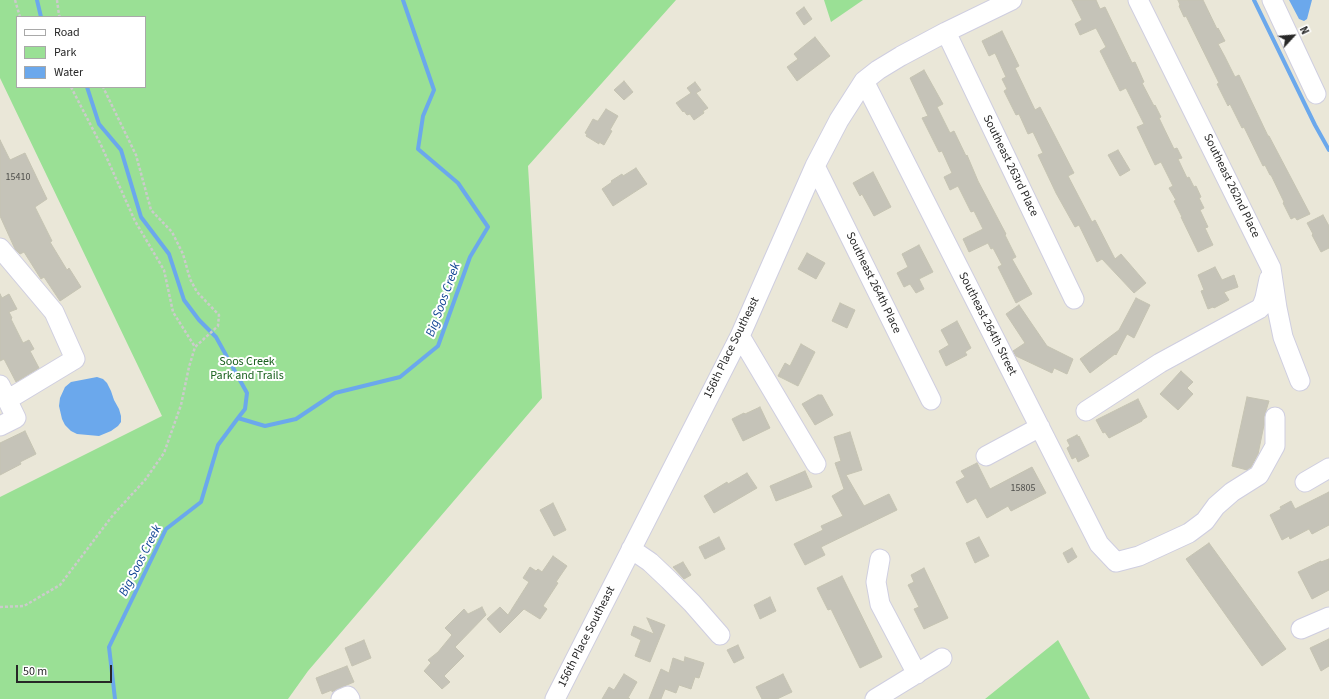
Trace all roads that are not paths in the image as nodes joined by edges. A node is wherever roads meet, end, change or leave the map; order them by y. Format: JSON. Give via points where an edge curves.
{"nodes":[{"id":1,"x":1012,"y":0,"type":"edge"},
{"id":2,"x":1138,"y":0,"type":"edge"},
{"id":3,"x":1272,"y":0,"type":"edge"},
{"id":4,"x":946,"y":32,"type":"junction"},
{"id":5,"x":864,"y":81,"type":"junction"},
{"id":6,"x":1316,"y":94,"type":"dead end"},
{"id":7,"x":815,"y":166,"type":"junction"},
{"id":8,"x":0,"y":249,"type":"edge"},
{"id":9,"x":1271,"y":268,"type":"junction"},
{"id":10,"x":1074,"y":299,"type":"dead end"},
{"id":11,"x":740,"y":336,"type":"junction"},
{"id":12,"x":1300,"y":381,"type":"dead end"},
{"id":13,"x":4,"y":393,"type":"edge"},
{"id":14,"x":931,"y":400,"type":"dead end"},
{"id":15,"x":1086,"y":411,"type":"dead end"},
{"id":16,"x":1275,"y":417,"type":"dead end"},
{"id":17,"x":0,"y":426,"type":"edge"},
{"id":18,"x":1040,"y":427,"type":"junction"},
{"id":19,"x":986,"y":456,"type":"dead end"},
{"id":20,"x":816,"y":464,"type":"dead end"},
{"id":21,"x":1329,"y":468,"type":"edge"},
{"id":22,"x":1305,"y":482,"type":"dead end"},
{"id":23,"x":631,"y":549,"type":"junction"},
{"id":24,"x":880,"y":559,"type":"dead end"},
{"id":25,"x":1329,"y":617,"type":"edge"},
{"id":26,"x":1301,"y":629,"type":"dead end"},
{"id":27,"x":720,"y":635,"type":"dead end"},
{"id":28,"x":942,"y":658,"type":"dead end"},
{"id":29,"x":917,"y":674,"type":"junction"},
{"id":30,"x":341,"y":699,"type":"edge"},
{"id":31,"x":350,"y":699,"type":"edge"},
{"id":32,"x":555,"y":699,"type":"edge"},
{"id":33,"x":875,"y":699,"type":"edge"}],
"edges":[{"from":1,"to":4,"type":"street","name":"156th Place Southeast"},
{"from":2,"to":9,"type":"street","name":"Southeast 262nd Place"},
{"from":3,"to":6,"type":"street"},
{"from":4,"to":5,"type":"street","name":"156th Place Southeast","via":[[878,70]]},
{"from":4,"to":10,"type":"street","name":"Southeast 263rd Place"},
{"from":5,"to":7,"type":"street","name":"156th Place Southeast","via":[[839,120]]},
{"from":5,"to":18,"type":"street","name":"Southeast 264th Street"},
{"from":7,"to":11,"type":"street","name":"156th Place Southeast"},
{"from":7,"to":14,"type":"street","name":"Southeast 264th Place"},
{"from":8,"to":13,"type":"street","via":[[54,312],[75,359]]},
{"from":9,"to":12,"type":"street","name":"Southeast 262nd Place","via":[[1283,337]]},
{"from":9,"to":15,"type":"street","via":[[1265,298],[1259,309],[1160,363]]},
{"from":11,"to":20,"type":"street"},
{"from":11,"to":23,"type":"street","name":"156th Place Southeast"},
{"from":13,"to":17,"type":"street","via":[[16,418]]},
{"from":16,"to":18,"type":"street","name":"Southeast 264th Street","via":[[1275,446],[1259,475],[1232,492],[1216,506],[1206,521],[1189,533],[1139,556],[1116,562],[1099,544]]},
{"from":18,"to":19,"type":"street"},
{"from":21,"to":22,"type":"street"},
{"from":23,"to":27,"type":"street","via":[[669,580]]},
{"from":23,"to":32,"type":"street","name":"156th Place Southeast"},
{"from":24,"to":29,"type":"street","via":[[876,582],[880,604]]},
{"from":25,"to":26,"type":"street"},
{"from":28,"to":29,"type":"street"},
{"from":29,"to":33,"type":"street"},
{"from":30,"to":31,"type":"street","via":[[348,696]]}]}
